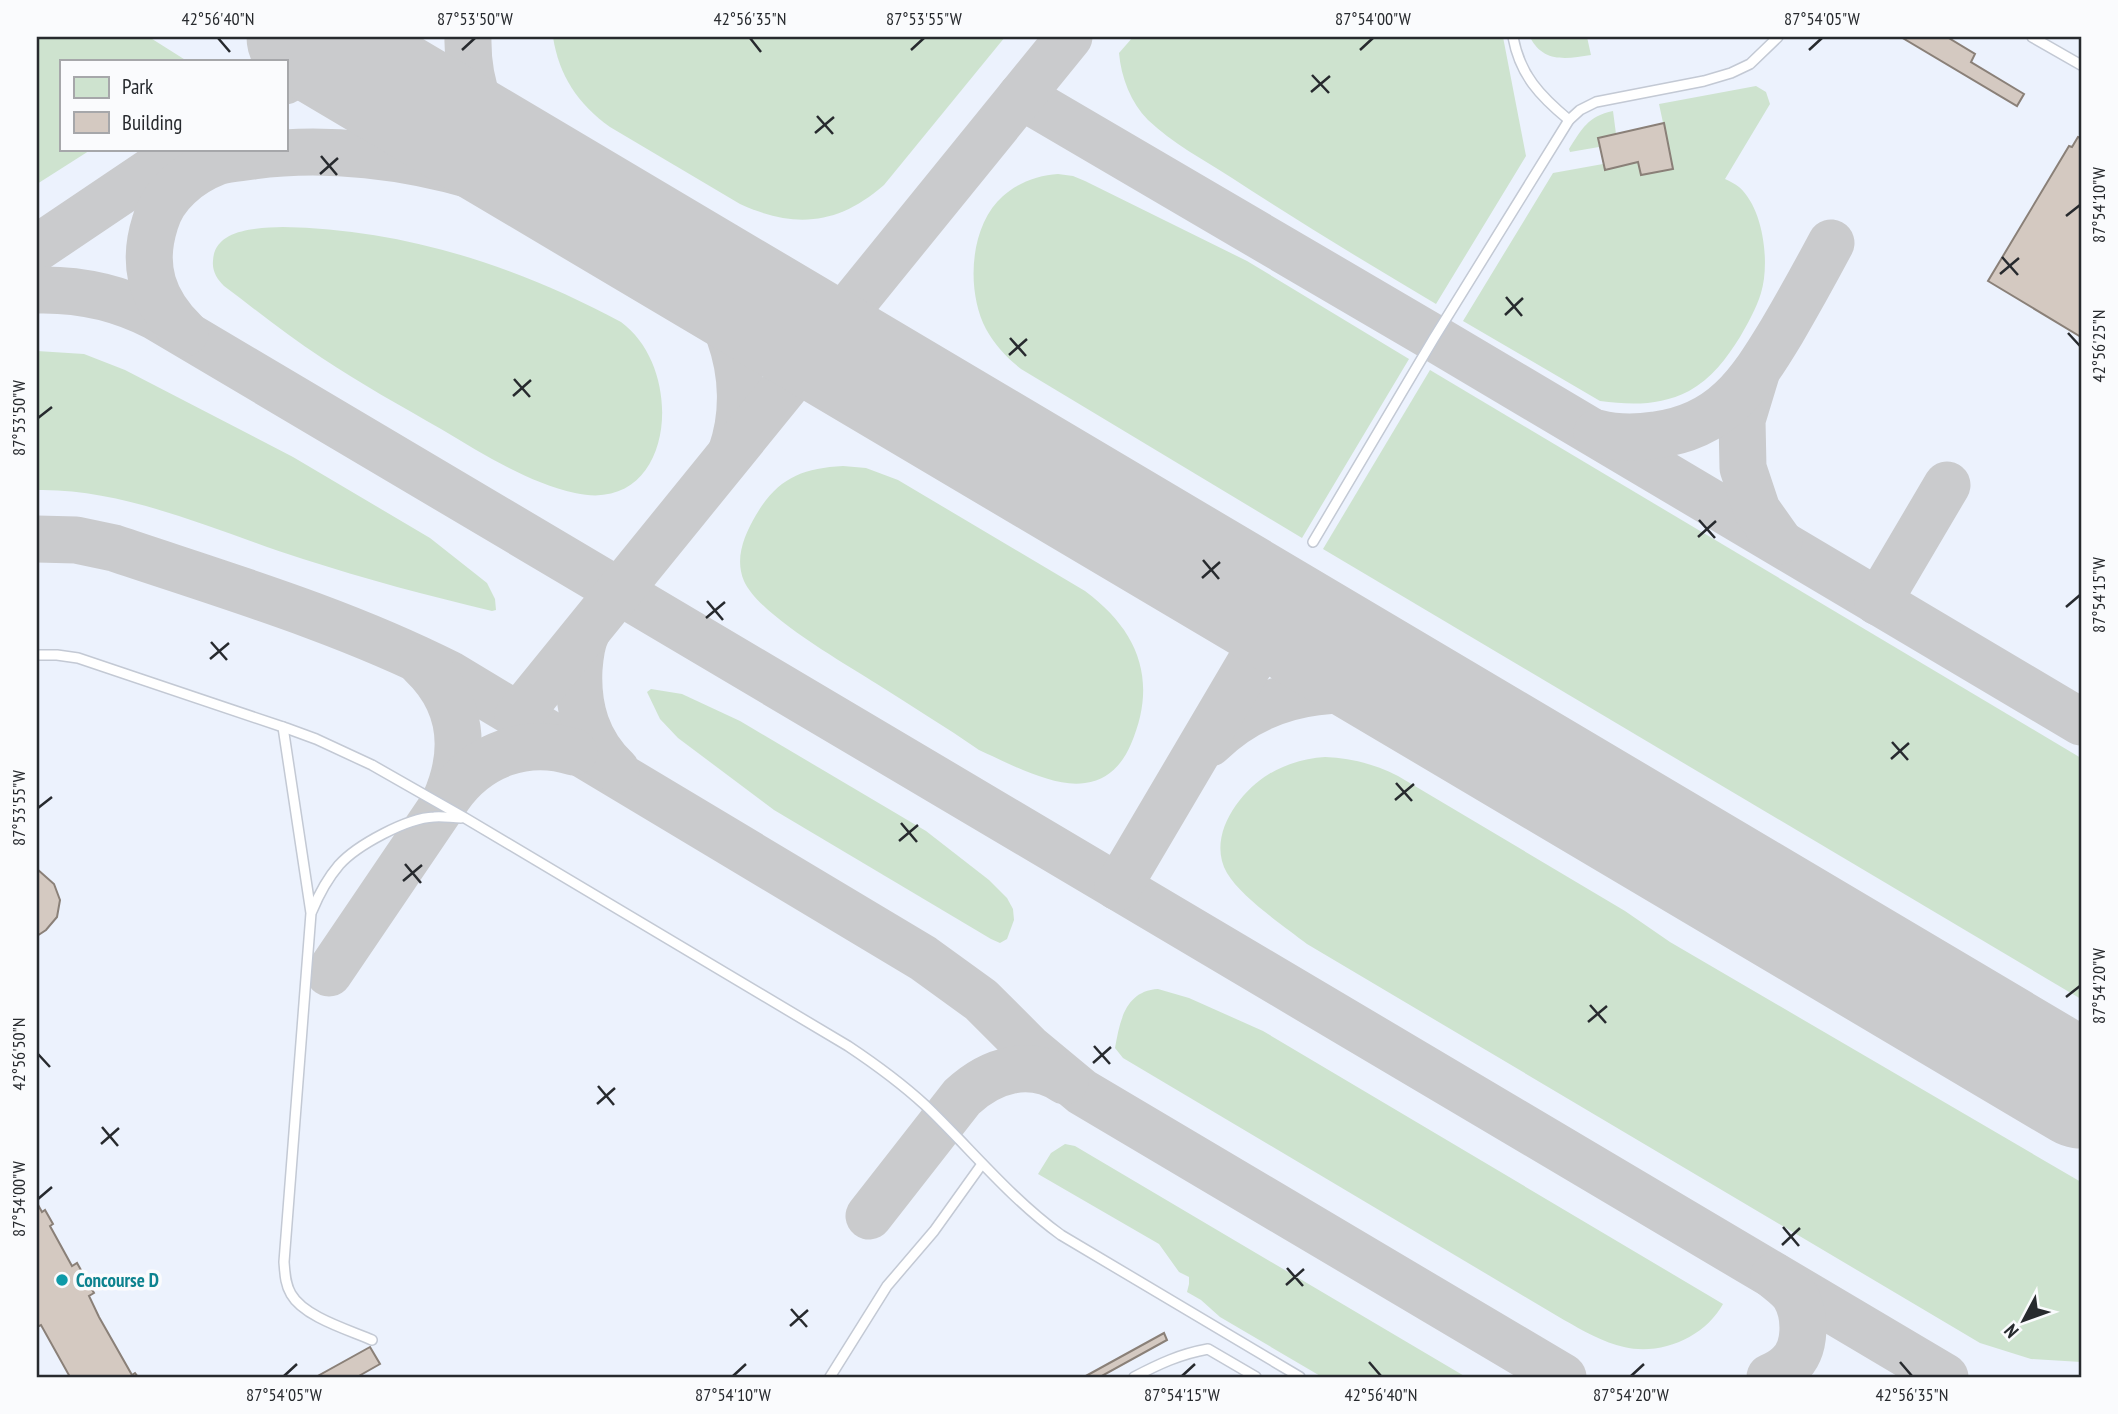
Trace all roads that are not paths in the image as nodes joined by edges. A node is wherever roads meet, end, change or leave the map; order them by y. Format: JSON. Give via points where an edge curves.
{"nodes":[{"id":1,"x":1513,"y":37,"type":"edge"},
{"id":2,"x":1778,"y":37,"type":"edge"},
{"id":3,"x":2032,"y":37,"type":"edge"},
{"id":4,"x":2081,"y":65,"type":"edge"},
{"id":5,"x":1569,"y":120,"type":"junction"},
{"id":6,"x":1313,"y":542,"type":"dead end"},
{"id":7,"x":37,"y":655,"type":"edge"},
{"id":8,"x":283,"y":727,"type":"junction"},
{"id":9,"x":465,"y":818,"type":"junction"},
{"id":10,"x":311,"y":913,"type":"junction"},
{"id":11,"x":982,"y":1164,"type":"junction"},
{"id":12,"x":372,"y":1340,"type":"dead end"},
{"id":13,"x":831,"y":1377,"type":"edge"},
{"id":14,"x":1134,"y":1377,"type":"edge"},
{"id":15,"x":1256,"y":1377,"type":"edge"},
{"id":16,"x":1300,"y":1377,"type":"edge"}],
"edges":[{"from":1,"to":5,"type":"lane","via":[[1528,79]]},
{"from":2,"to":5,"type":"lane","via":[[1750,64],[1731,73],[1596,102]]},
{"from":3,"to":4,"type":"lane"},
{"from":5,"to":6,"type":"lane"},
{"from":7,"to":8,"type":"lane","via":[[78,659]]},
{"from":8,"to":9,"type":"lane","via":[[372,765]]},
{"from":8,"to":10,"type":"lane"},
{"from":9,"to":10,"type":"lane","via":[[411,822],[355,851],[327,880]]},
{"from":9,"to":11,"type":"lane","via":[[848,1046],[903,1086]]},
{"from":10,"to":12,"type":"lane","via":[[285,1281],[304,1308]]},
{"from":11,"to":13,"type":"lane","via":[[887,1286]]},
{"from":11,"to":16,"type":"lane","via":[[1061,1234]]},
{"from":14,"to":15,"type":"lane","via":[[1166,1359],[1208,1349]]}]}
